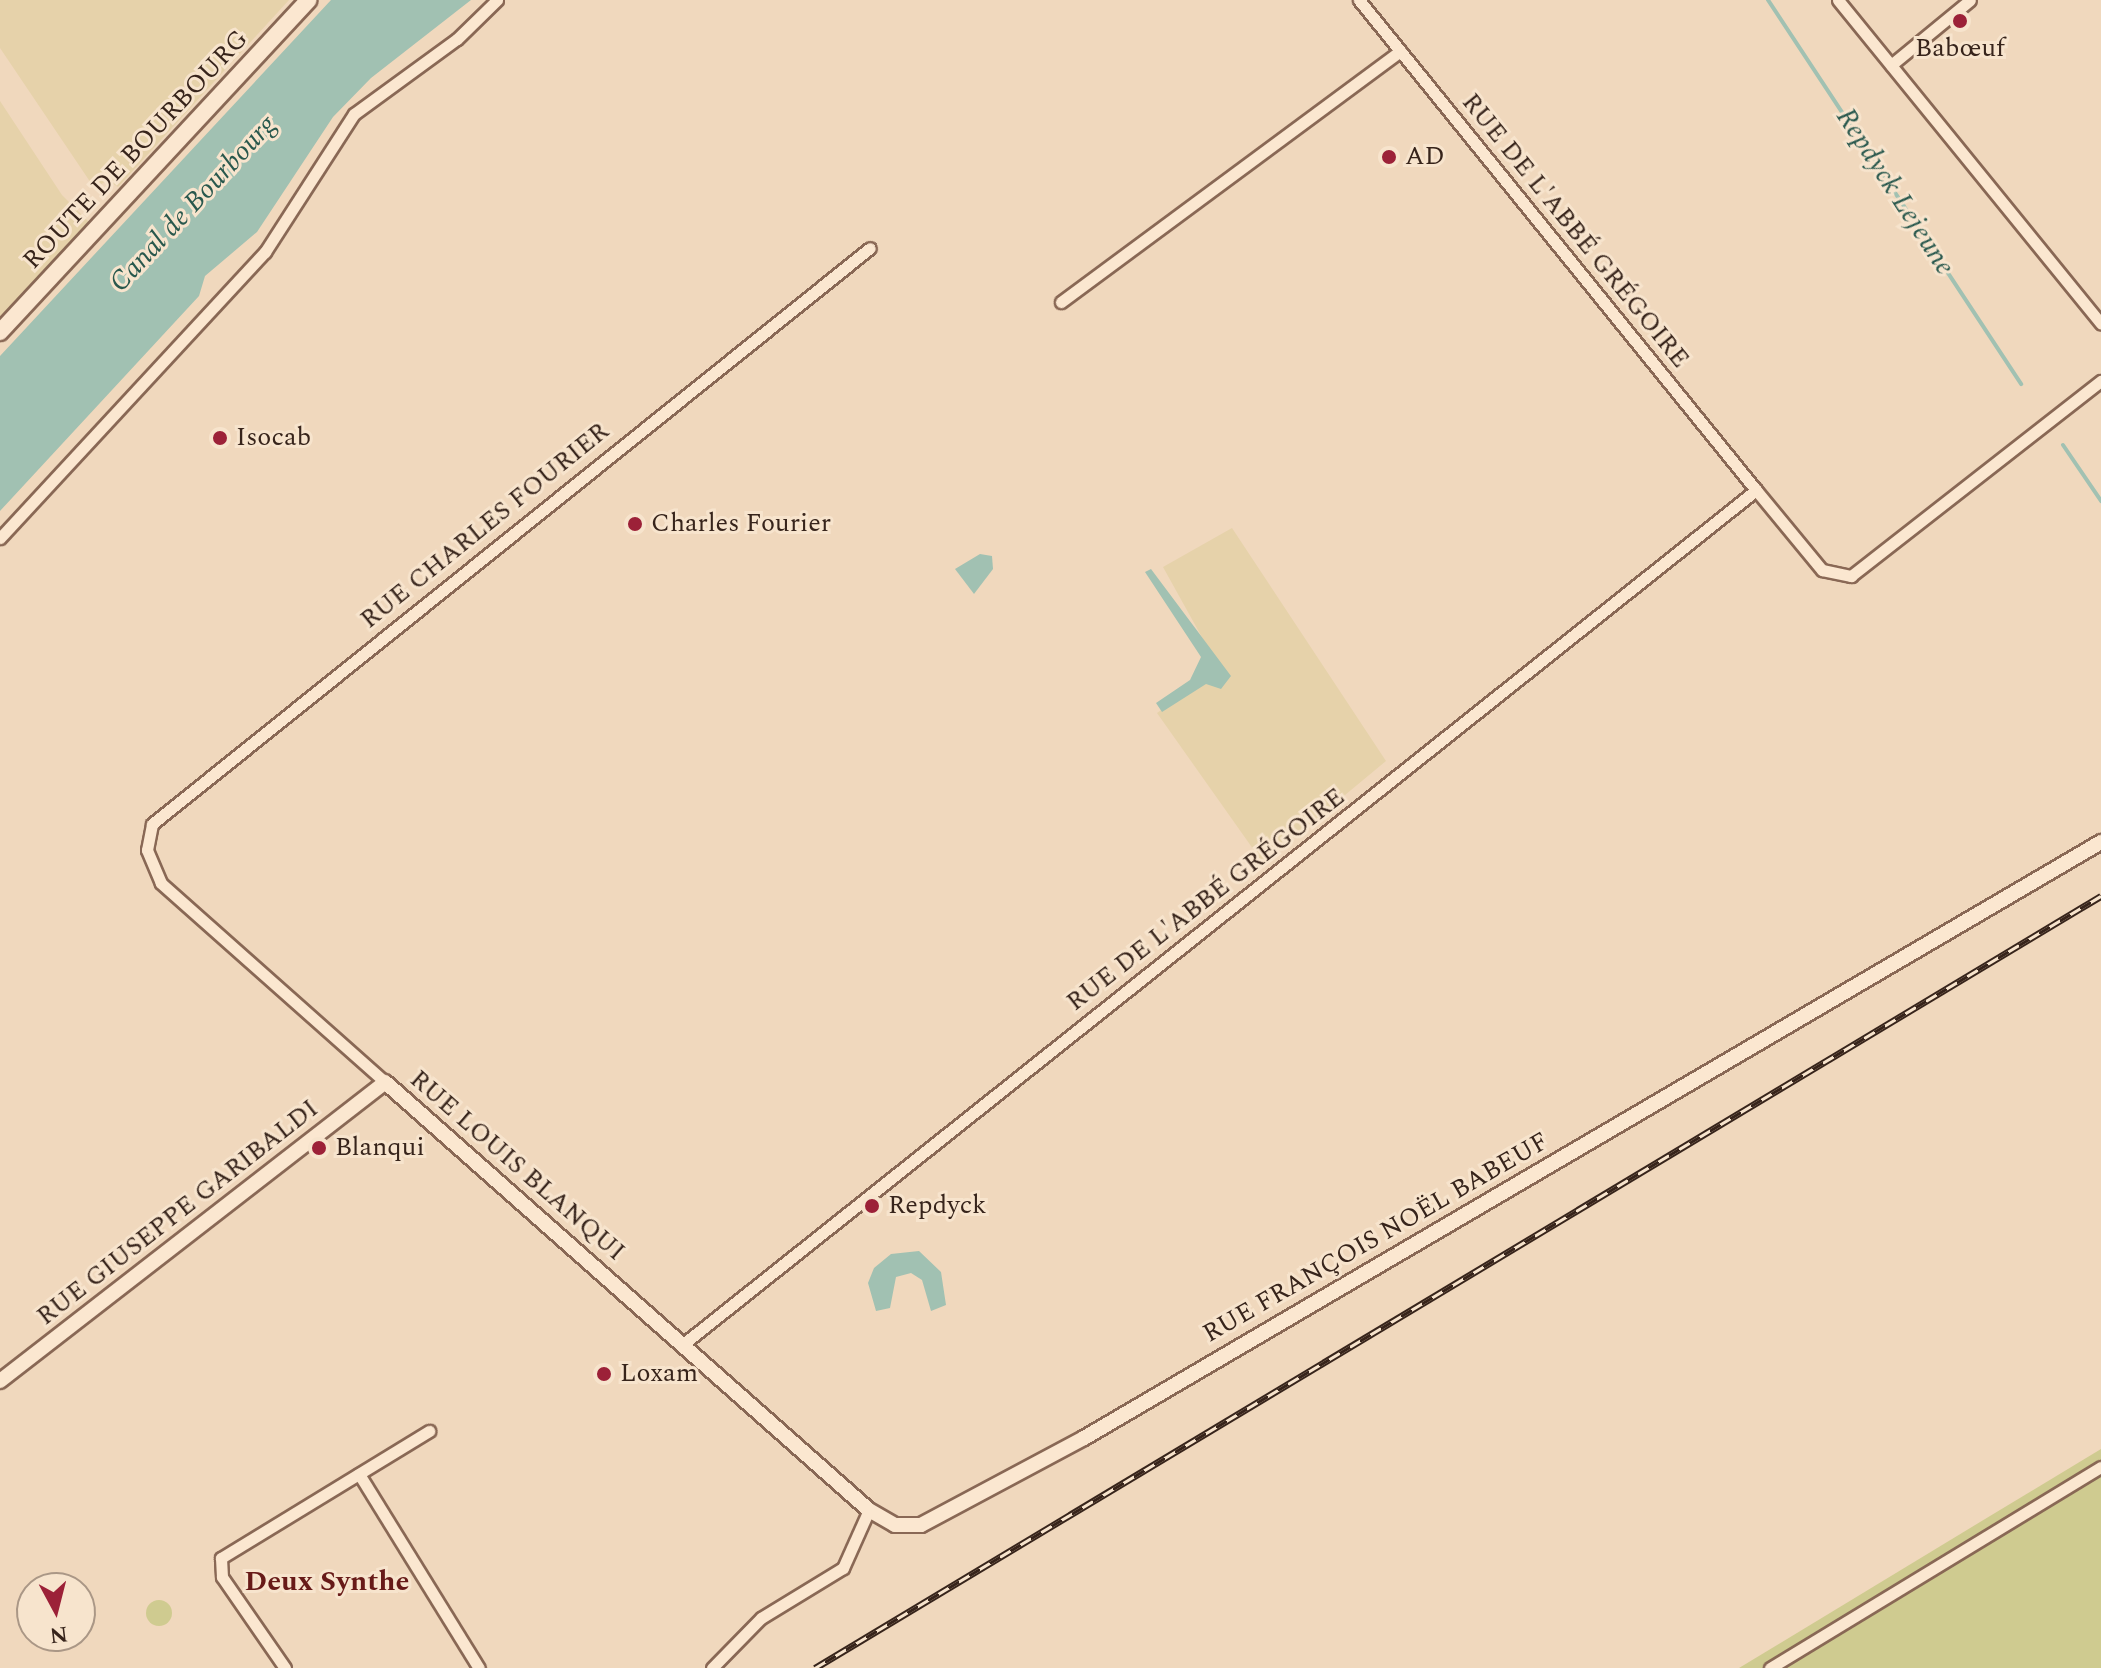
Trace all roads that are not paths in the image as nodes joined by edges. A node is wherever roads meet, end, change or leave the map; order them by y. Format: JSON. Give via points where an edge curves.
{"nodes":[{"id":1,"x":308,"y":0,"type":"edge"},
{"id":2,"x":497,"y":0,"type":"edge"},
{"id":3,"x":1359,"y":0,"type":"edge"},
{"id":4,"x":1970,"y":0,"type":"edge"},
{"id":5,"x":1841,"y":2,"type":"edge"},
{"id":6,"x":1400,"y":51,"type":"junction"},
{"id":7,"x":1891,"y":65,"type":"junction"},
{"id":8,"x":870,"y":248,"type":"dead end"},
{"id":9,"x":1061,"y":302,"type":"dead end"},
{"id":10,"x":2101,"y":324,"type":"edge"},
{"id":11,"x":0,"y":332,"type":"edge"},
{"id":12,"x":2101,"y":381,"type":"edge"},
{"id":13,"x":1756,"y":490,"type":"junction"},
{"id":14,"x":0,"y":538,"type":"edge"},
{"id":15,"x":2101,"y":842,"type":"edge"},
{"id":16,"x":147,"y":850,"type":"joint"},
{"id":17,"x":385,"y":1082,"type":"junction"},
{"id":18,"x":682,"y":1345,"type":"junction"},
{"id":19,"x":0,"y":1381,"type":"edge"},
{"id":20,"x":429,"y":1431,"type":"dead end"},
{"id":21,"x":2101,"y":1467,"type":"edge"},
{"id":22,"x":359,"y":1474,"type":"junction"},
{"id":23,"x":869,"y":1510,"type":"junction"},
{"id":24,"x":285,"y":1668,"type":"edge"},
{"id":25,"x":479,"y":1668,"type":"edge"},
{"id":26,"x":712,"y":1668,"type":"edge"},
{"id":27,"x":1770,"y":1668,"type":"edge"}],
"edges":[{"from":1,"to":11,"type":"main road","name":"ROUTE DE BOURBOURG"},
{"from":2,"to":14,"type":"street","via":[[457,39],[354,114],[265,252]]},
{"from":3,"to":6,"type":"street","name":"RUE DE L'ABBÉ GRÉGOIRE"},
{"from":4,"to":7,"type":"street"},
{"from":5,"to":7,"type":"street"},
{"from":6,"to":9,"type":"street"},
{"from":6,"to":13,"type":"street","name":"RUE DE L'ABBÉ GRÉGOIRE"},
{"from":7,"to":10,"type":"street"},
{"from":8,"to":16,"type":"street","name":"RUE CHARLES FOURIER","via":[[175,800],[152,824]]},
{"from":12,"to":13,"type":"street","name":"RUE DE L'ABBÉ GRÉGOIRE","via":[[1851,576],[1822,570]]},
{"from":13,"to":18,"type":"street","name":"RUE DE L'ABBÉ GRÉGOIRE"},
{"from":15,"to":23,"type":"street","name":"RUE FRANÇOIS NOËL BABEUF","via":[[941,1517],[901,1526]]},
{"from":16,"to":17,"type":"street","name":"RUE LOUIS BLANQUI","via":[[165,887]]},
{"from":17,"to":18,"type":"street","name":"RUE LOUIS BLANQUI"},
{"from":17,"to":19,"type":"street","name":"RUE GIUSEPPE GARIBALDI"},
{"from":18,"to":23,"type":"street","name":"RUE LOUIS BLANQUI"},
{"from":20,"to":22,"type":"street"},
{"from":21,"to":27,"type":"street"},
{"from":22,"to":24,"type":"street","via":[[219,1562],[222,1577]]},
{"from":22,"to":25,"type":"street"},
{"from":23,"to":26,"type":"street","via":[[843,1568],[761,1618]]}]}
